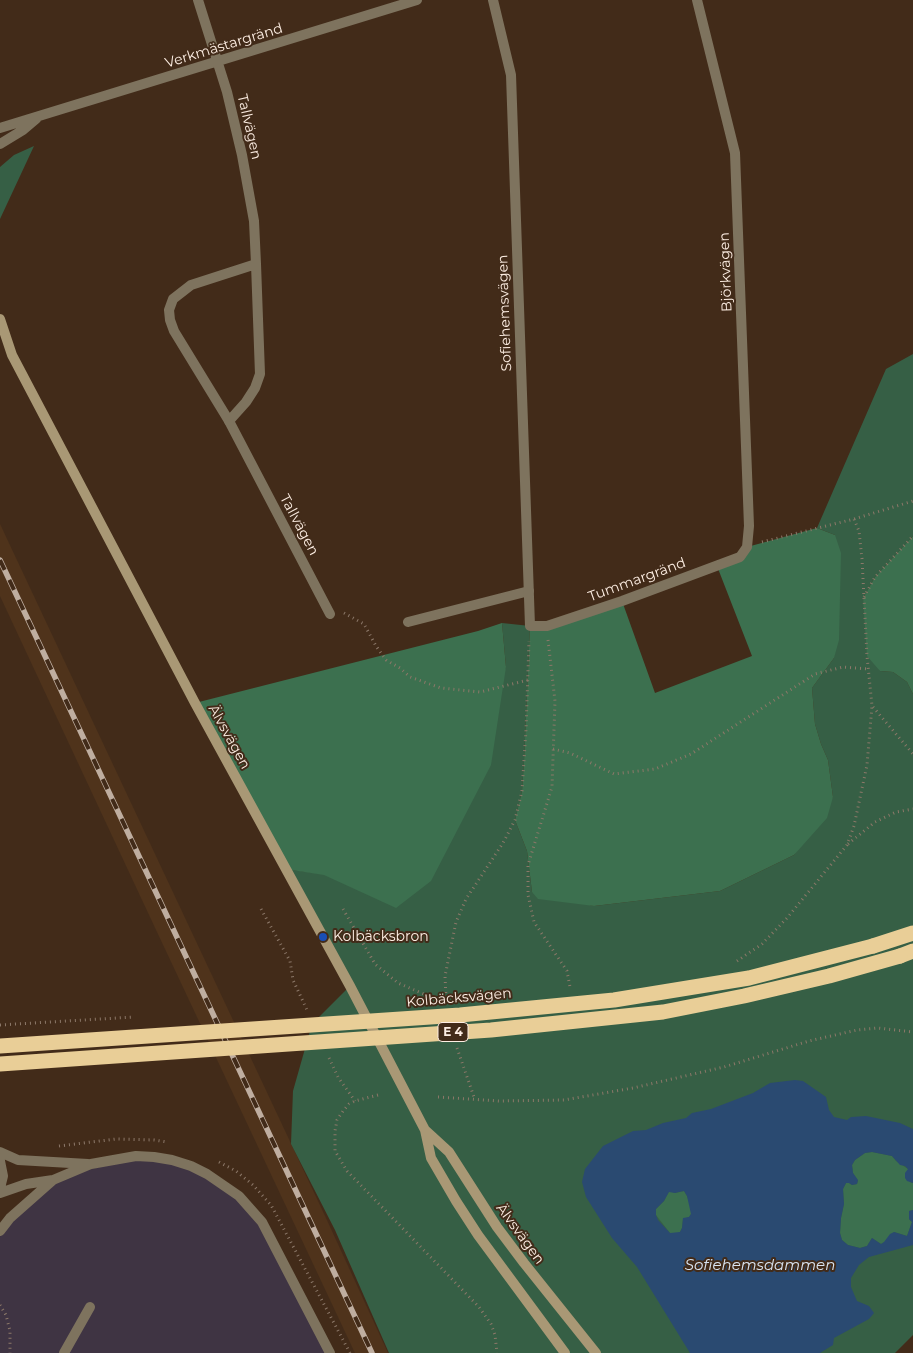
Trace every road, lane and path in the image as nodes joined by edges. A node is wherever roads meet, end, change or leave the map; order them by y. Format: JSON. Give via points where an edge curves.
{"nodes":[{"id":1,"x":198,"y":0,"type":"edge"},
{"id":2,"x":417,"y":0,"type":"edge"},
{"id":3,"x":493,"y":0,"type":"edge"},
{"id":4,"x":697,"y":0,"type":"edge"},
{"id":5,"x":218,"y":62,"type":"junction"},
{"id":6,"x":38,"y":117,"type":"junction"},
{"id":7,"x":0,"y":128,"type":"edge"},
{"id":8,"x":0,"y":144,"type":"edge"},
{"id":9,"x":256,"y":264,"type":"junction"},
{"id":10,"x":0,"y":319,"type":"edge"},
{"id":11,"x":0,"y":342,"type":"edge"},
{"id":12,"x":12,"y":355,"type":"junction"},
{"id":13,"x":229,"y":421,"type":"junction"},
{"id":14,"x":913,"y":501,"type":"edge"},
{"id":15,"x":854,"y":519,"type":"junction"},
{"id":16,"x":913,"y":536,"type":"edge"},
{"id":17,"x":747,"y":547,"type":"junction"},
{"id":18,"x":528,"y":590,"type":"junction"},
{"id":19,"x":321,"y":597,"type":"junction"},
{"id":20,"x":863,"y":598,"type":"junction"},
{"id":21,"x":330,"y":614,"type":"dead end"},
{"id":22,"x":408,"y":622,"type":"dead end"},
{"id":23,"x":530,"y":626,"type":"junction"},
{"id":24,"x":546,"y":626,"type":"junction"},
{"id":25,"x":868,"y":669,"type":"junction"},
{"id":26,"x":528,"y":680,"type":"junction"},
{"id":27,"x":872,"y":706,"type":"junction"},
{"id":28,"x":553,"y":748,"type":"junction"},
{"id":29,"x":913,"y":754,"type":"edge"},
{"id":30,"x":913,"y":809,"type":"edge"},
{"id":31,"x":848,"y":844,"type":"junction"},
{"id":32,"x":261,"y":908,"type":"dead end"},
{"id":33,"x":343,"y":908,"type":"dead end"},
{"id":34,"x":913,"y":933,"type":"edge"},
{"id":35,"x":913,"y":952,"type":"edge"},
{"id":36,"x":290,"y":961,"type":"dead end"},
{"id":37,"x":735,"y":962,"type":"dead end"},
{"id":38,"x":579,"y":986,"type":"dead end"},
{"id":39,"x":570,"y":987,"type":"junction"},
{"id":40,"x":562,"y":988,"type":"dead end"},
{"id":41,"x":438,"y":1001,"type":"dead end"},
{"id":42,"x":446,"y":1004,"type":"dead end"},
{"id":43,"x":913,"y":1032,"type":"edge"},
{"id":44,"x":454,"y":1041,"type":"dead end"},
{"id":45,"x":0,"y":1046,"type":"edge"},
{"id":46,"x":0,"y":1064,"type":"edge"},
{"id":47,"x":378,"y":1096,"type":"dead end"},
{"id":48,"x":438,"y":1097,"type":"dead end"},
{"id":49,"x":475,"y":1100,"type":"junction"},
{"id":50,"x":425,"y":1130,"type":"junction"},
{"id":51,"x":0,"y":1152,"type":"edge"},
{"id":52,"x":0,"y":1161,"type":"edge"},
{"id":53,"x":91,"y":1164,"type":"junction"},
{"id":54,"x":53,"y":1180,"type":"junction"},
{"id":55,"x":0,"y":1188,"type":"edge"},
{"id":56,"x":0,"y":1193,"type":"edge"},
{"id":57,"x":0,"y":1231,"type":"edge"},
{"id":58,"x":0,"y":1305,"type":"edge"},
{"id":59,"x":90,"y":1307,"type":"dead end"},
{"id":60,"x":10,"y":1353,"type":"edge"},
{"id":61,"x":64,"y":1353,"type":"edge"},
{"id":62,"x":330,"y":1353,"type":"edge"},
{"id":63,"x":497,"y":1353,"type":"edge"},
{"id":64,"x":565,"y":1353,"type":"edge"},
{"id":65,"x":596,"y":1353,"type":"edge"}],
"edges":[{"from":1,"to":5,"type":"street","name":"Tallvägen"},
{"from":2,"to":5,"type":"street","name":"Verkmästargränd"},
{"from":3,"to":18,"type":"street","name":"Sofiehemsvägen","via":[[511,75]]},
{"from":4,"to":17,"type":"street","name":"Björkvägen","via":[[735,153],[749,526]]},
{"from":5,"to":6,"type":"street","name":"Verkmästargränd"},
{"from":5,"to":9,"type":"street","name":"Tallvägen","via":[[251,198]]},
{"from":6,"to":7,"type":"street","name":"Verkmästargränd"},
{"from":6,"to":8,"type":"street","name":"Verkmästargränd"},
{"from":9,"to":13,"type":"street","name":"Tallvägen","via":[[260,374],[246,402]]},
{"from":9,"to":13,"type":"street","name":"Tallvägen","via":[[191,285],[173,299],[169,310],[174,331]]},
{"from":10,"to":12,"type":"main road","name":"Älvsvägen"},
{"from":11,"to":12,"type":"main road","name":"Älvsvägen"},
{"from":12,"to":50,"type":"main road","name":"Älvsvägen"},
{"from":13,"to":19,"type":"street","name":"Tallvägen"},
{"from":14,"to":15,"type":"path"},
{"from":15,"to":17,"type":"path"},
{"from":15,"to":20,"type":"path","via":[[859,531]]},
{"from":16,"to":20,"type":"path","via":[[875,577]]},
{"from":17,"to":24,"type":"street","name":"Tummargränd","via":[[740,557]]},
{"from":18,"to":22,"type":"street"},
{"from":18,"to":23,"type":"street","name":"Sofiehemsvägen"},
{"from":19,"to":21,"type":"street","name":"Tallvägen"},
{"from":19,"to":26,"type":"path","via":[[364,624],[386,660],[410,677],[441,688],[480,692]]},
{"from":20,"to":25,"type":"path"},
{"from":23,"to":24,"type":"street","name":"Tummargränd"},
{"from":23,"to":26,"type":"path"},
{"from":24,"to":28,"type":"path","via":[[555,701]]},
{"from":25,"to":27,"type":"path"},
{"from":25,"to":28,"type":"path","via":[[843,667],[815,674],[691,754],[655,769],[614,774],[570,752]]},
{"from":26,"to":42,"type":"path","via":[[522,791],[515,820],[466,899],[456,922],[445,976]]},
{"from":27,"to":29,"type":"path"},
{"from":27,"to":31,"type":"path","via":[[867,765]]},
{"from":28,"to":39,"type":"path","via":[[552,787],[528,865],[528,895],[534,922],[567,971]]},
{"from":30,"to":31,"type":"path","via":[[896,812],[875,822]]},
{"from":31,"to":37,"type":"path","via":[[773,933]]},
{"from":32,"to":36,"type":"path"},
{"from":33,"to":41,"type":"path","via":[[375,964],[398,983]]},
{"from":34,"to":45,"type":"highway","name":"Kolbäcksvägen","number":"E 4","bridge":true,"via":[[749,978],[614,1000],[460,1015]]},
{"from":35,"to":46,"type":"highway","number":"E 4","bridge":true,"via":[[829,976],[663,1012],[491,1030]]},
{"from":38,"to":39,"type":"path"},
{"from":39,"to":40,"type":"path"},
{"from":43,"to":49,"type":"path","via":[[878,1028],[858,1030],[724,1067],[564,1100]]},
{"from":44,"to":49,"type":"path"},
{"from":47,"to":63,"type":"path","via":[[356,1100],[343,1111],[335,1130],[335,1151],[348,1171],[479,1307],[495,1335]]},
{"from":48,"to":49,"type":"path"},
{"from":50,"to":64,"type":"main road","name":"Älvsvägen","via":[[431,1158],[456,1201]]},
{"from":50,"to":65,"type":"main road","name":"Älvsvägen","via":[[449,1152],[508,1241]]},
{"from":51,"to":53,"type":"street","via":[[18,1160]]},
{"from":52,"to":55,"type":"street","via":[[3,1176]]},
{"from":53,"to":54,"type":"street"},
{"from":53,"to":62,"type":"street","via":[[136,1156],[154,1157],[191,1166],[239,1196],[262,1222]]},
{"from":54,"to":56,"type":"street","via":[[26,1184]]},
{"from":54,"to":57,"type":"street"},
{"from":58,"to":60,"type":"path","via":[[10,1331]]},
{"from":59,"to":61,"type":"street"}]}
